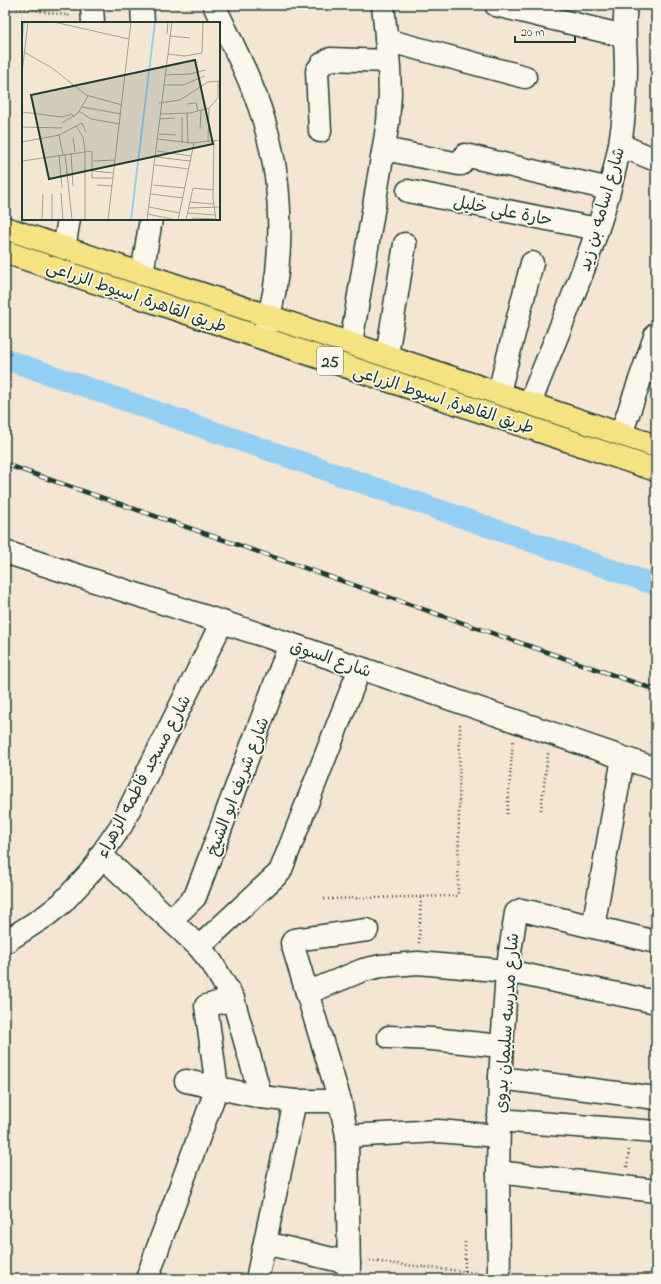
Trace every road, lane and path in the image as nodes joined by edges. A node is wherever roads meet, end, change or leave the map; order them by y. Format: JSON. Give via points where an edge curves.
{"nodes":[{"id":1,"x":142,"y":5,"type":"edge"},
{"id":2,"x":214,"y":5,"type":"edge"},
{"id":3,"x":383,"y":5,"type":"edge"},
{"id":4,"x":496,"y":5,"type":"edge"},
{"id":5,"x":626,"y":5,"type":"edge"},
{"id":6,"x":5,"y":6,"type":"edge"},
{"id":7,"x":93,"y":16,"type":"edge"},
{"id":8,"x":143,"y":22,"type":"edge"},
{"id":9,"x":624,"y":36,"type":"junction"},
{"id":10,"x":387,"y":50,"type":"junction"},
{"id":11,"x":525,"y":78,"type":"dead end"},
{"id":12,"x":320,"y":131,"type":"dead end"},
{"id":13,"x":620,"y":145,"type":"junction"},
{"id":14,"x":384,"y":149,"type":"junction"},
{"id":15,"x":656,"y":160,"type":"edge"},
{"id":16,"x":609,"y":189,"type":"junction"},
{"id":17,"x":408,"y":191,"type":"dead end"},
{"id":18,"x":70,"y":220,"type":"edge"},
{"id":19,"x":151,"y":220,"type":"edge"},
{"id":20,"x":5,"y":228,"type":"edge"},
{"id":21,"x":597,"y":229,"type":"junction"},
{"id":22,"x":405,"y":244,"type":"dead end"},
{"id":23,"x":64,"y":248,"type":"junction"},
{"id":24,"x":5,"y":252,"type":"edge"},
{"id":25,"x":532,"y":264,"type":"dead end"},
{"id":26,"x":142,"y":274,"type":"junction"},
{"id":27,"x":270,"y":316,"type":"junction"},
{"id":28,"x":656,"y":334,"type":"edge"},
{"id":29,"x":263,"y":338,"type":"junction"},
{"id":30,"x":351,"y":343,"type":"junction"},
{"id":31,"x":387,"y":355,"type":"junction"},
{"id":32,"x":499,"y":392,"type":"junction"},
{"id":33,"x":530,"y":403,"type":"junction"},
{"id":34,"x":621,"y":434,"type":"junction"},
{"id":35,"x":656,"y":446,"type":"edge"},
{"id":36,"x":656,"y":470,"type":"edge"},
{"id":37,"x":5,"y":552,"type":"edge"},
{"id":38,"x":222,"y":622,"type":"junction"},
{"id":39,"x":290,"y":644,"type":"junction"},
{"id":40,"x":360,"y":668,"type":"junction"},
{"id":41,"x":460,"y":702,"type":"junction"},
{"id":42,"x":515,"y":721,"type":"junction"},
{"id":43,"x":550,"y":733,"type":"junction"},
{"id":44,"x":623,"y":758,"type":"junction"},
{"id":45,"x":656,"y":770,"type":"edge"},
{"id":46,"x":541,"y":810,"type":"dead end"},
{"id":47,"x":507,"y":814,"type":"dead end"},
{"id":48,"x":101,"y":855,"type":"junction"},
{"id":49,"x":421,"y":896,"type":"junction"},
{"id":50,"x":324,"y":899,"type":"dead end"},
{"id":51,"x":171,"y":920,"type":"junction"},
{"id":52,"x":593,"y":927,"type":"junction"},
{"id":53,"x":367,"y":930,"type":"dead end"},
{"id":54,"x":5,"y":942,"type":"edge"},
{"id":55,"x":656,"y":942,"type":"edge"},
{"id":56,"x":199,"y":947,"type":"junction"},
{"id":57,"x":418,"y":963,"type":"junction"},
{"id":58,"x":507,"y":972,"type":"junction"},
{"id":59,"x":307,"y":992,"type":"junction"},
{"id":60,"x":233,"y":999,"type":"junction"},
{"id":61,"x":656,"y":1002,"type":"edge"},
{"id":62,"x":389,"y":1037,"type":"dead end"},
{"id":63,"x":501,"y":1046,"type":"junction"},
{"id":64,"x":500,"y":1078,"type":"junction"},
{"id":65,"x":186,"y":1081,"type":"dead end"},
{"id":66,"x":217,"y":1088,"type":"junction"},
{"id":67,"x":261,"y":1097,"type":"junction"},
{"id":68,"x":656,"y":1098,"type":"edge"},
{"id":69,"x":295,"y":1101,"type":"junction"},
{"id":70,"x":340,"y":1101,"type":"junction"},
{"id":71,"x":498,"y":1128,"type":"junction"},
{"id":72,"x":631,"y":1131,"type":"junction"},
{"id":73,"x":656,"y":1132,"type":"edge"},
{"id":74,"x":347,"y":1136,"type":"junction"},
{"id":75,"x":498,"y":1172,"type":"junction"},
{"id":76,"x":624,"y":1188,"type":"junction"},
{"id":77,"x":656,"y":1191,"type":"edge"},
{"id":78,"x":465,"y":1240,"type":"dead end"},
{"id":79,"x":265,"y":1243,"type":"junction"},
{"id":80,"x":390,"y":1263,"type":"dead end"},
{"id":81,"x":349,"y":1271,"type":"edge"},
{"id":82,"x":465,"y":1271,"type":"junction"},
{"id":83,"x":499,"y":1278,"type":"edge"},
{"id":84,"x":148,"y":1279,"type":"edge"},
{"id":85,"x":257,"y":1279,"type":"edge"}],
"edges":[{"from":1,"to":8,"type":"street"},
{"from":2,"to":27,"type":"street","via":[[251,84],[267,132],[276,177],[278,255]]},
{"from":3,"to":10,"type":"street"},
{"from":4,"to":9,"type":"street"},
{"from":5,"to":9,"type":"street","name":"شارع اسامه بن زيد"},
{"from":6,"to":7,"type":"path"},
{"from":9,"to":13,"type":"street","name":"شارع اسامه بن زيد","via":[[626,88]]},
{"from":10,"to":11,"type":"street"},
{"from":10,"to":12,"type":"street","via":[[330,59],[320,65],[317,71]]},
{"from":10,"to":14,"type":"street","via":[[390,94]]},
{"from":13,"to":15,"type":"street"},
{"from":13,"to":16,"type":"street","name":"شارع اسامه بن زيد"},
{"from":14,"to":16,"type":"street","via":[[459,164],[465,155]]},
{"from":14,"to":30,"type":"street"},
{"from":16,"to":21,"type":"street","name":"شارع اسامه بن زيد"},
{"from":17,"to":21,"type":"street","name":"حارة على خليل"},
{"from":18,"to":23,"type":"street"},
{"from":19,"to":26,"type":"street"},
{"from":20,"to":23,"type":"highway","name":"طريق القاهرة, اسيوط الزراعى","number":"25"},
{"from":21,"to":33,"type":"street","name":"شارع اسامه بن زيد","via":[[583,274]]},
{"from":22,"to":31,"type":"street"},
{"from":23,"to":26,"type":"highway","name":"طريق القاهرة, اسيوط الزراعى","number":"25"},
{"from":24,"to":29,"type":"highway","name":"طريق القاهرة, اسيوط الزراعى","number":"25"},
{"from":25,"to":32,"type":"street"},
{"from":26,"to":27,"type":"highway","name":"طريق القاهرة, اسيوط الزراعى","number":"25"},
{"from":27,"to":29,"type":"street"},
{"from":27,"to":30,"type":"highway","name":"طريق القاهرة, اسيوط الزراعى","number":"25"},
{"from":28,"to":34,"type":"street"},
{"from":29,"to":36,"type":"highway","name":"طريق القاهرة, اسيوط الزراعى","number":"25"},
{"from":30,"to":31,"type":"highway","name":"طريق القاهرة, اسيوط الزراعى","number":"25"},
{"from":31,"to":32,"type":"highway","name":"طريق القاهرة, اسيوط الزراعى","number":"25"},
{"from":32,"to":33,"type":"highway","name":"طريق القاهرة, اسيوط الزراعى","number":"25"},
{"from":33,"to":34,"type":"highway","name":"طريق القاهرة, اسيوط الزراعى","number":"25"},
{"from":34,"to":35,"type":"highway","name":"طريق القاهرة, اسيوط الزراعى","number":"25"},
{"from":37,"to":38,"type":"street","name":"شارع السوق"},
{"from":38,"to":39,"type":"street","name":"شارع السوق"},
{"from":38,"to":48,"type":"street","name":"شارع مسجد فاطمه الزهراء","via":[[121,826]]},
{"from":39,"to":40,"type":"street","name":"شارع السوق"},
{"from":39,"to":51,"type":"street","name":"شارع شريف ابو الشيخ","via":[[195,897]]},
{"from":40,"to":41,"type":"street","name":"شارع السوق"},
{"from":40,"to":56,"type":"street","via":[[284,866]]},
{"from":41,"to":42,"type":"street","name":"شارع السوق"},
{"from":41,"to":49,"type":"path","via":[[459,892],[456,896]]},
{"from":42,"to":43,"type":"street","name":"شارع السوق"},
{"from":42,"to":47,"type":"path"},
{"from":43,"to":44,"type":"street","name":"شارع السوق"},
{"from":43,"to":46,"type":"path"},
{"from":44,"to":45,"type":"street","name":"شارع السوق"},
{"from":44,"to":52,"type":"street"},
{"from":48,"to":51,"type":"street"},
{"from":48,"to":54,"type":"street","name":"شارع مسجد فاطمه الزهراء","via":[[88,875],[62,903]]},
{"from":49,"to":50,"type":"path"},
{"from":49,"to":57,"type":"path"},
{"from":51,"to":56,"type":"street"},
{"from":52,"to":55,"type":"street","name":"شارع مدرسه سليمان بدوى"},
{"from":52,"to":58,"type":"street","name":"شارع مدرسه سليمان بدوى","via":[[519,910],[515,916]]},
{"from":53,"to":59,"type":"street","via":[[293,940],[292,944]]},
{"from":56,"to":60,"type":"street","via":[[212,963]]},
{"from":57,"to":58,"type":"street"},
{"from":57,"to":59,"type":"street","via":[[363,970]]},
{"from":58,"to":61,"type":"street"},
{"from":58,"to":63,"type":"street","name":"شارع مدرسه سليمان بدوى"},
{"from":59,"to":70,"type":"street"},
{"from":60,"to":66,"type":"street","via":[[205,1008]]},
{"from":60,"to":67,"type":"street"},
{"from":62,"to":63,"type":"street"},
{"from":63,"to":64,"type":"street","name":"شارع مدرسه سليمان بدوى"},
{"from":64,"to":68,"type":"street"},
{"from":64,"to":71,"type":"street","name":"شارع مدرسه سليمان بدوى"},
{"from":65,"to":66,"type":"street"},
{"from":66,"to":67,"type":"street"},
{"from":66,"to":84,"type":"street"},
{"from":67,"to":69,"type":"street"},
{"from":69,"to":70,"type":"street"},
{"from":69,"to":79,"type":"street"},
{"from":70,"to":74,"type":"street"},
{"from":71,"to":72,"type":"street"},
{"from":71,"to":74,"type":"street"},
{"from":71,"to":75,"type":"street","name":"شارع مدرسه سليمان بدوى"},
{"from":72,"to":73,"type":"street"},
{"from":72,"to":76,"type":"path"},
{"from":74,"to":81,"type":"street"},
{"from":75,"to":76,"type":"street"},
{"from":75,"to":83,"type":"street","name":"شارع مدرسه سليمان بدوى"},
{"from":76,"to":77,"type":"street"},
{"from":78,"to":82,"type":"path"},
{"from":79,"to":81,"type":"street"},
{"from":79,"to":85,"type":"street"},
{"from":80,"to":82,"type":"path"},
{"from":82,"to":83,"type":"path"}]}
